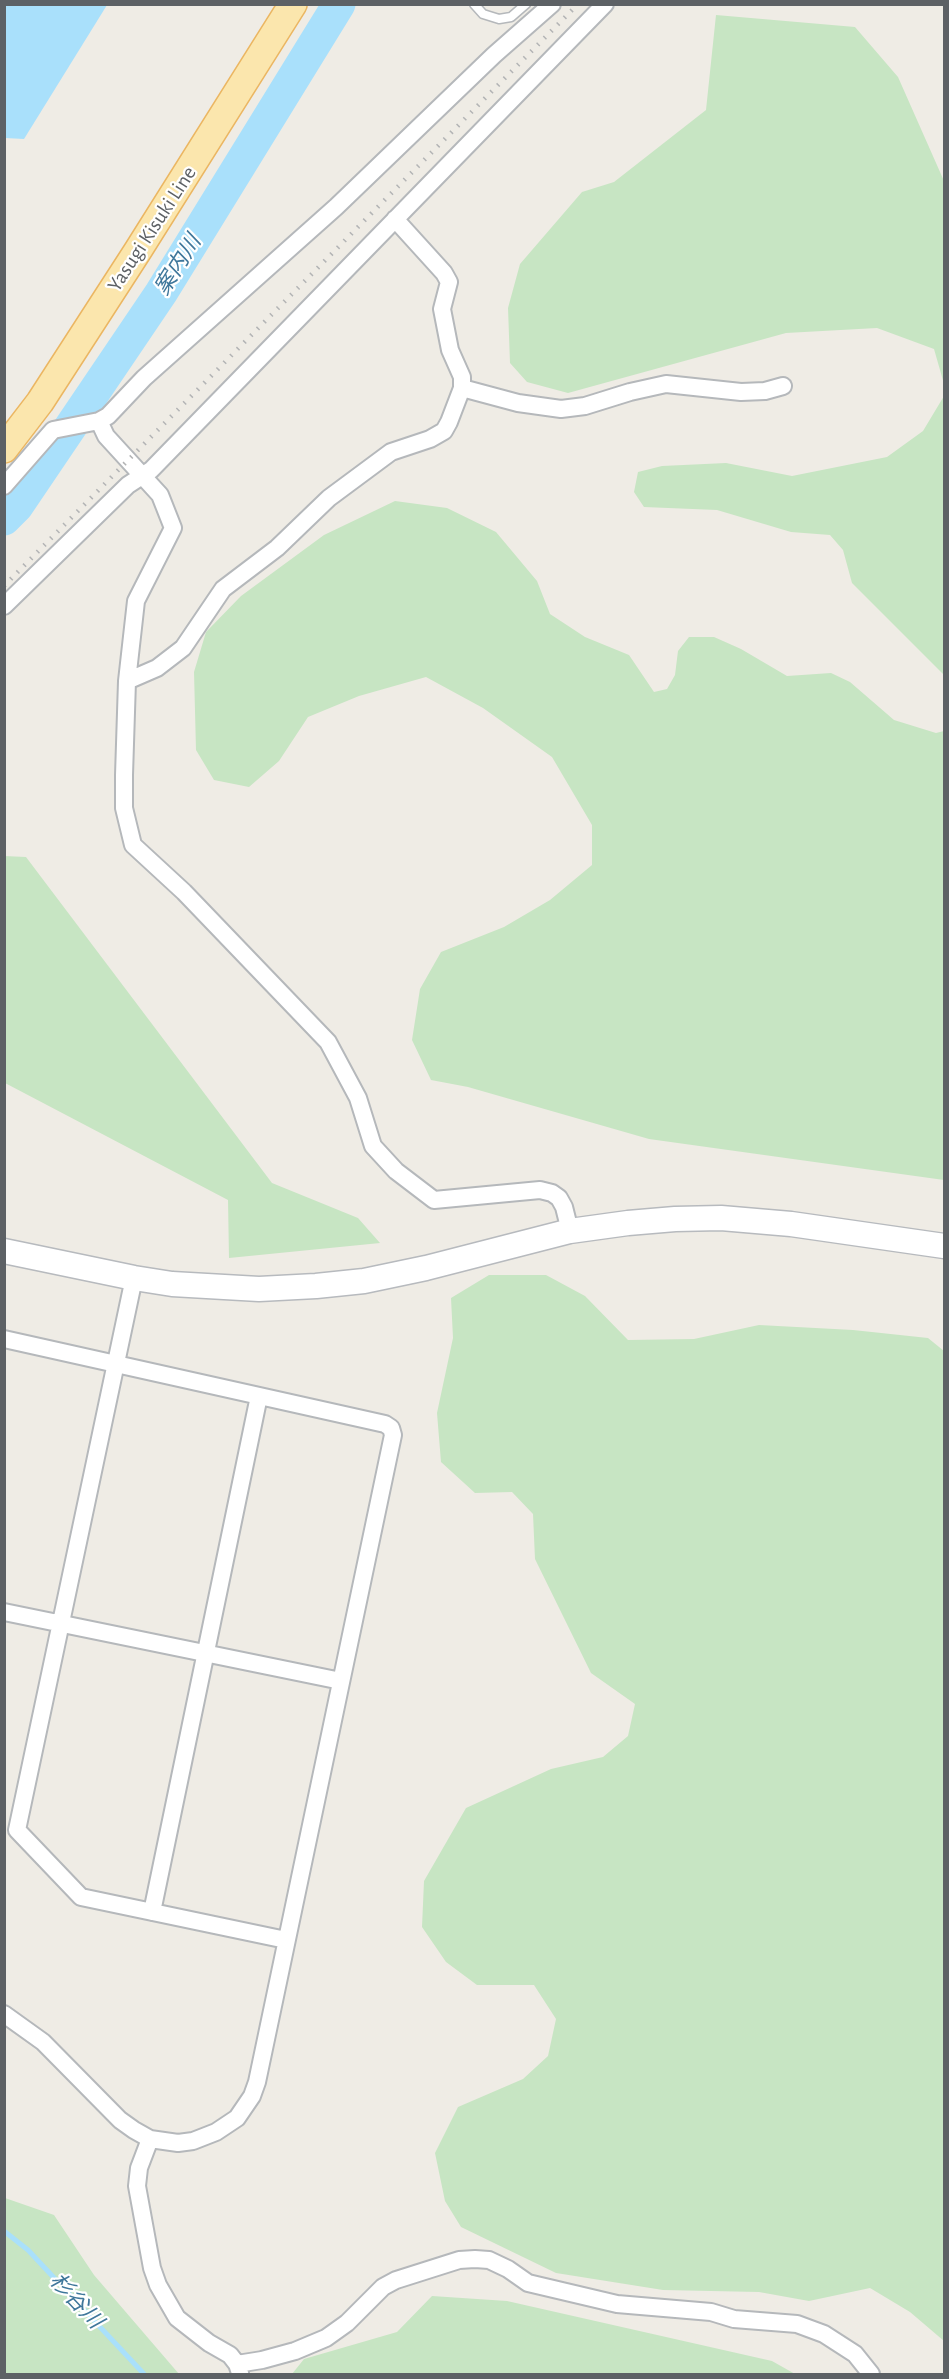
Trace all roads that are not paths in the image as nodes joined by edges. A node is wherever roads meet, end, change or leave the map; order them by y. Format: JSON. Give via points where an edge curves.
{"nodes":[{"id":1,"x":293,"y":4,"type":"edge"},
{"id":2,"x":474,"y":4,"type":"edge"},
{"id":3,"x":526,"y":4,"type":"edge"},
{"id":4,"x":552,"y":4,"type":"edge"},
{"id":5,"x":605,"y":4,"type":"edge"},
{"id":6,"x":395,"y":219,"type":"junction"},
{"id":7,"x":783,"y":386,"type":"dead end"},
{"id":8,"x":462,"y":388,"type":"junction"},
{"id":9,"x":97,"y":422,"type":"junction"},
{"id":10,"x":4,"y":449,"type":"edge"},
{"id":11,"x":143,"y":474,"type":"junction"},
{"id":12,"x":4,"y":486,"type":"edge"},
{"id":13,"x":4,"y":606,"type":"edge"},
{"id":14,"x":127,"y":681,"type":"junction"},
{"id":15,"x":570,"y":1231,"type":"junction"},
{"id":16,"x":945,"y":1246,"type":"edge"},
{"id":17,"x":4,"y":1251,"type":"edge"},
{"id":18,"x":134,"y":1278,"type":"junction"},
{"id":19,"x":4,"y":1339,"type":"edge"},
{"id":20,"x":117,"y":1364,"type":"junction"},
{"id":21,"x":259,"y":1396,"type":"junction"},
{"id":22,"x":4,"y":1612,"type":"edge"},
{"id":23,"x":60,"y":1624,"type":"junction"},
{"id":24,"x":205,"y":1654,"type":"junction"},
{"id":25,"x":341,"y":1681,"type":"junction"},
{"id":26,"x":4,"y":1816,"type":"edge"},
{"id":27,"x":17,"y":1830,"type":"junction"},
{"id":28,"x":152,"y":1912,"type":"junction"},
{"id":29,"x":286,"y":1940,"type":"junction"},
{"id":30,"x":4,"y":2014,"type":"edge"},
{"id":31,"x":150,"y":2139,"type":"junction"},
{"id":32,"x":239,"y":2369,"type":"edge"},
{"id":33,"x":871,"y":2374,"type":"edge"}],
"edges":[{"from":1,"to":10,"type":"main road","name":"Yasugi Kisuki Line","via":[[131,262],[40,402]]},
{"from":2,"to":3,"type":"lane","via":[[483,14],[499,19],[511,17]]},
{"from":4,"to":9,"type":"street","via":[[336,207]]},
{"from":5,"to":6,"type":"street"},
{"from":6,"to":8,"type":"street","via":[[449,282],[442,309]]},
{"from":6,"to":11,"type":"street"},
{"from":7,"to":8,"type":"street","via":[[741,392],[666,384],[561,409],[518,403]]},
{"from":8,"to":14,"type":"street","via":[[444,431],[391,452],[329,498],[277,548],[223,589],[183,648],[157,668]]},
{"from":9,"to":11,"type":"street"},
{"from":9,"to":12,"type":"street","via":[[65,426],[48,435]]},
{"from":11,"to":13,"type":"street"},
{"from":11,"to":14,"type":"street","via":[[160,495],[173,528],[136,601]]},
{"from":14,"to":15,"type":"street","via":[[124,808],[133,844],[328,1042],[358,1098],[373,1146],[396,1171],[434,1200],[540,1190],[552,1193],[564,1208]]},
{"from":15,"to":16,"type":"street","via":[[628,1222],[721,1218]]},
{"from":15,"to":18,"type":"street","via":[[364,1281],[259,1289]]},
{"from":17,"to":18,"type":"street"},
{"from":18,"to":20,"type":"street"},
{"from":19,"to":20,"type":"street"},
{"from":20,"to":21,"type":"street"},
{"from":20,"to":23,"type":"street"},
{"from":21,"to":24,"type":"street"},
{"from":21,"to":25,"type":"street","via":[[391,1428],[393,1435]]},
{"from":22,"to":23,"type":"street"},
{"from":23,"to":24,"type":"street"},
{"from":23,"to":27,"type":"street"},
{"from":24,"to":25,"type":"street"},
{"from":24,"to":28,"type":"street"},
{"from":25,"to":29,"type":"street"},
{"from":26,"to":27,"type":"street"},
{"from":27,"to":28,"type":"street","via":[[81,1897]]},
{"from":28,"to":29,"type":"street"},
{"from":29,"to":31,"type":"street","via":[[259,2073],[245,2108],[205,2138],[178,2143]]},
{"from":30,"to":31,"type":"street","via":[[43,2042],[120,2120]]},
{"from":31,"to":32,"type":"street","via":[[137,2186],[158,2285],[177,2318],[230,2355]]},
{"from":32,"to":33,"type":"street","via":[[326,2338],[396,2280],[459,2260],[475,2259],[489,2260],[528,2283],[617,2304],[797,2324],[824,2334],[855,2354]]}]}
